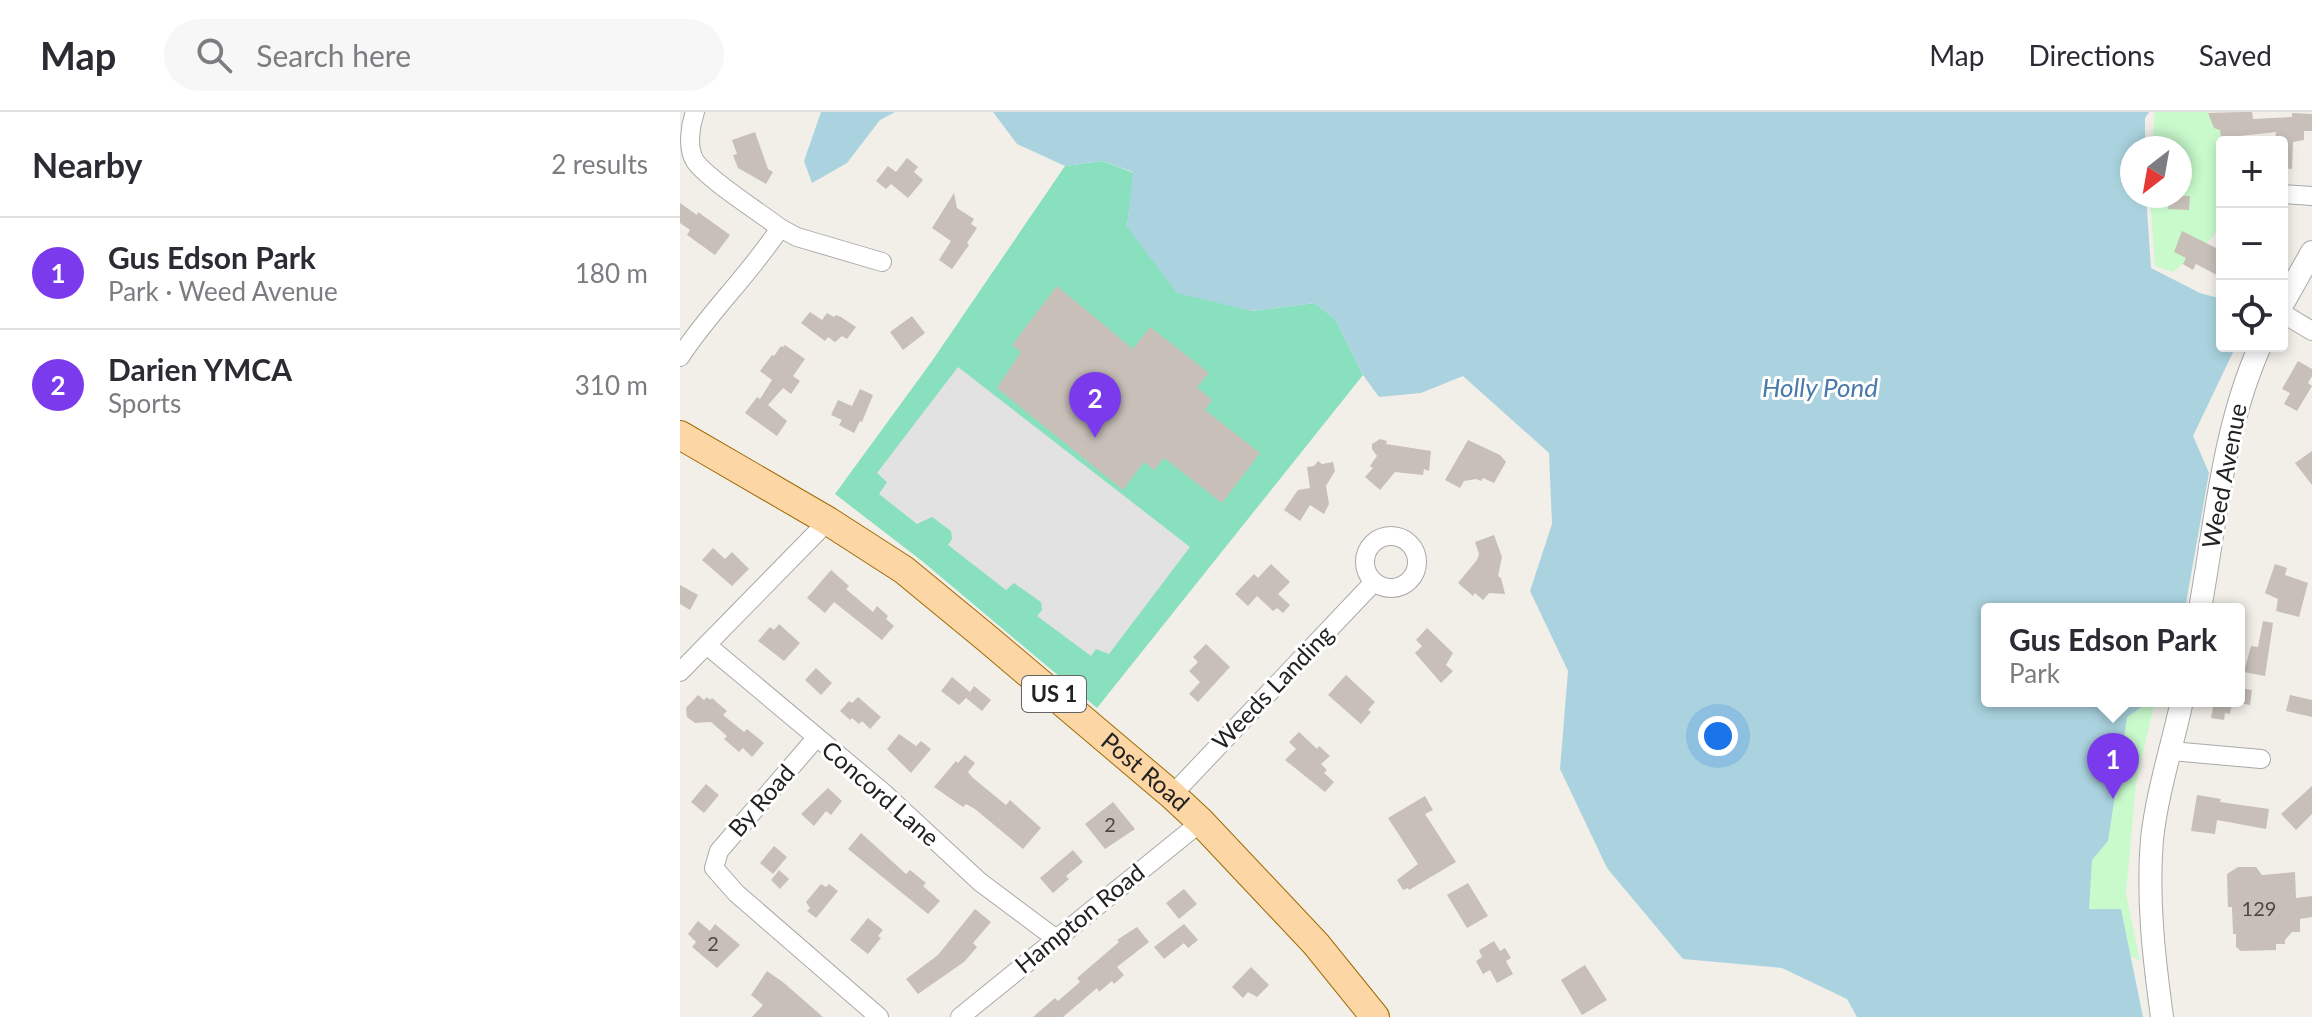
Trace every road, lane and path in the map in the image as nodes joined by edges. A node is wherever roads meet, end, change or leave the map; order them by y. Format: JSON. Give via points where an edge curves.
{"nodes":[{"id":1,"x":695,"y":112,"type":"edge"},
{"id":2,"x":2288,"y":194,"type":"edge"},
{"id":3,"x":2312,"y":196,"type":"edge"},
{"id":4,"x":780,"y":228,"type":"junction"},
{"id":5,"x":2312,"y":252,"type":"edge"},
{"id":6,"x":882,"y":262,"type":"dead end"},
{"id":7,"x":2288,"y":294,"type":"edge"},
{"id":8,"x":2288,"y":317,"type":"edge"},
{"id":9,"x":2312,"y":331,"type":"edge"},
{"id":10,"x":2257,"y":352,"type":"edge"},
{"id":11,"x":680,"y":357,"type":"edge"},
{"id":12,"x":680,"y":435,"type":"edge"},
{"id":13,"x":828,"y":521,"type":"junction"},
{"id":14,"x":1374,"y":582,"type":"dead end"},
{"id":15,"x":2201,"y":603,"type":"edge"},
{"id":16,"x":708,"y":646,"type":"junction"},
{"id":17,"x":680,"y":672,"type":"edge"},
{"id":18,"x":2181,"y":707,"type":"edge"},
{"id":19,"x":816,"y":738,"type":"junction"},
{"id":20,"x":2171,"y":751,"type":"junction"},
{"id":21,"x":2261,"y":759,"type":"dead end"},
{"id":22,"x":1172,"y":795,"type":"junction"},
{"id":23,"x":1201,"y":822,"type":"junction"},
{"id":24,"x":1055,"y":938,"type":"junction"},
{"id":25,"x":879,"y":1017,"type":"edge"},
{"id":26,"x":960,"y":1017,"type":"edge"},
{"id":27,"x":1375,"y":1017,"type":"edge"},
{"id":28,"x":2162,"y":1017,"type":"edge"}],
"edges":[{"from":1,"to":4,"type":"street","via":[[690,140],[694,160]]},
{"from":2,"to":3,"type":"street"},
{"from":4,"to":6,"type":"street"},
{"from":4,"to":11,"type":"street"},
{"from":5,"to":7,"type":"street"},
{"from":8,"to":9,"type":"street"},
{"from":10,"to":15,"type":"street","name":"Weed Avenue","via":[[2227,444]]},
{"from":12,"to":13,"type":"main road","name":"Post Road","number":"US 1"},
{"from":13,"to":16,"type":"street"},
{"from":13,"to":22,"type":"main road","name":"Post Road","number":"US 1","via":[[904,570]]},
{"from":14,"to":22,"type":"street","name":"Weeds Landing"},
{"from":16,"to":17,"type":"street"},
{"from":16,"to":19,"type":"street","name":"Concord Lane"},
{"from":18,"to":20,"type":"street"},
{"from":19,"to":24,"type":"street","name":"Concord Lane","via":[[980,882]]},
{"from":19,"to":25,"type":"street","name":"By Road","via":[[719,851],[714,868]]},
{"from":20,"to":21,"type":"street"},
{"from":20,"to":28,"type":"street","via":[[2152,838]]},
{"from":22,"to":23,"type":"main road","name":"Post Road","number":"US 1"},
{"from":23,"to":24,"type":"street","name":"Hampton Road"},
{"from":23,"to":27,"type":"main road","name":"Post Road","number":"US 1","via":[[1316,944]]},
{"from":24,"to":26,"type":"street","name":"Hampton Road"}]}
